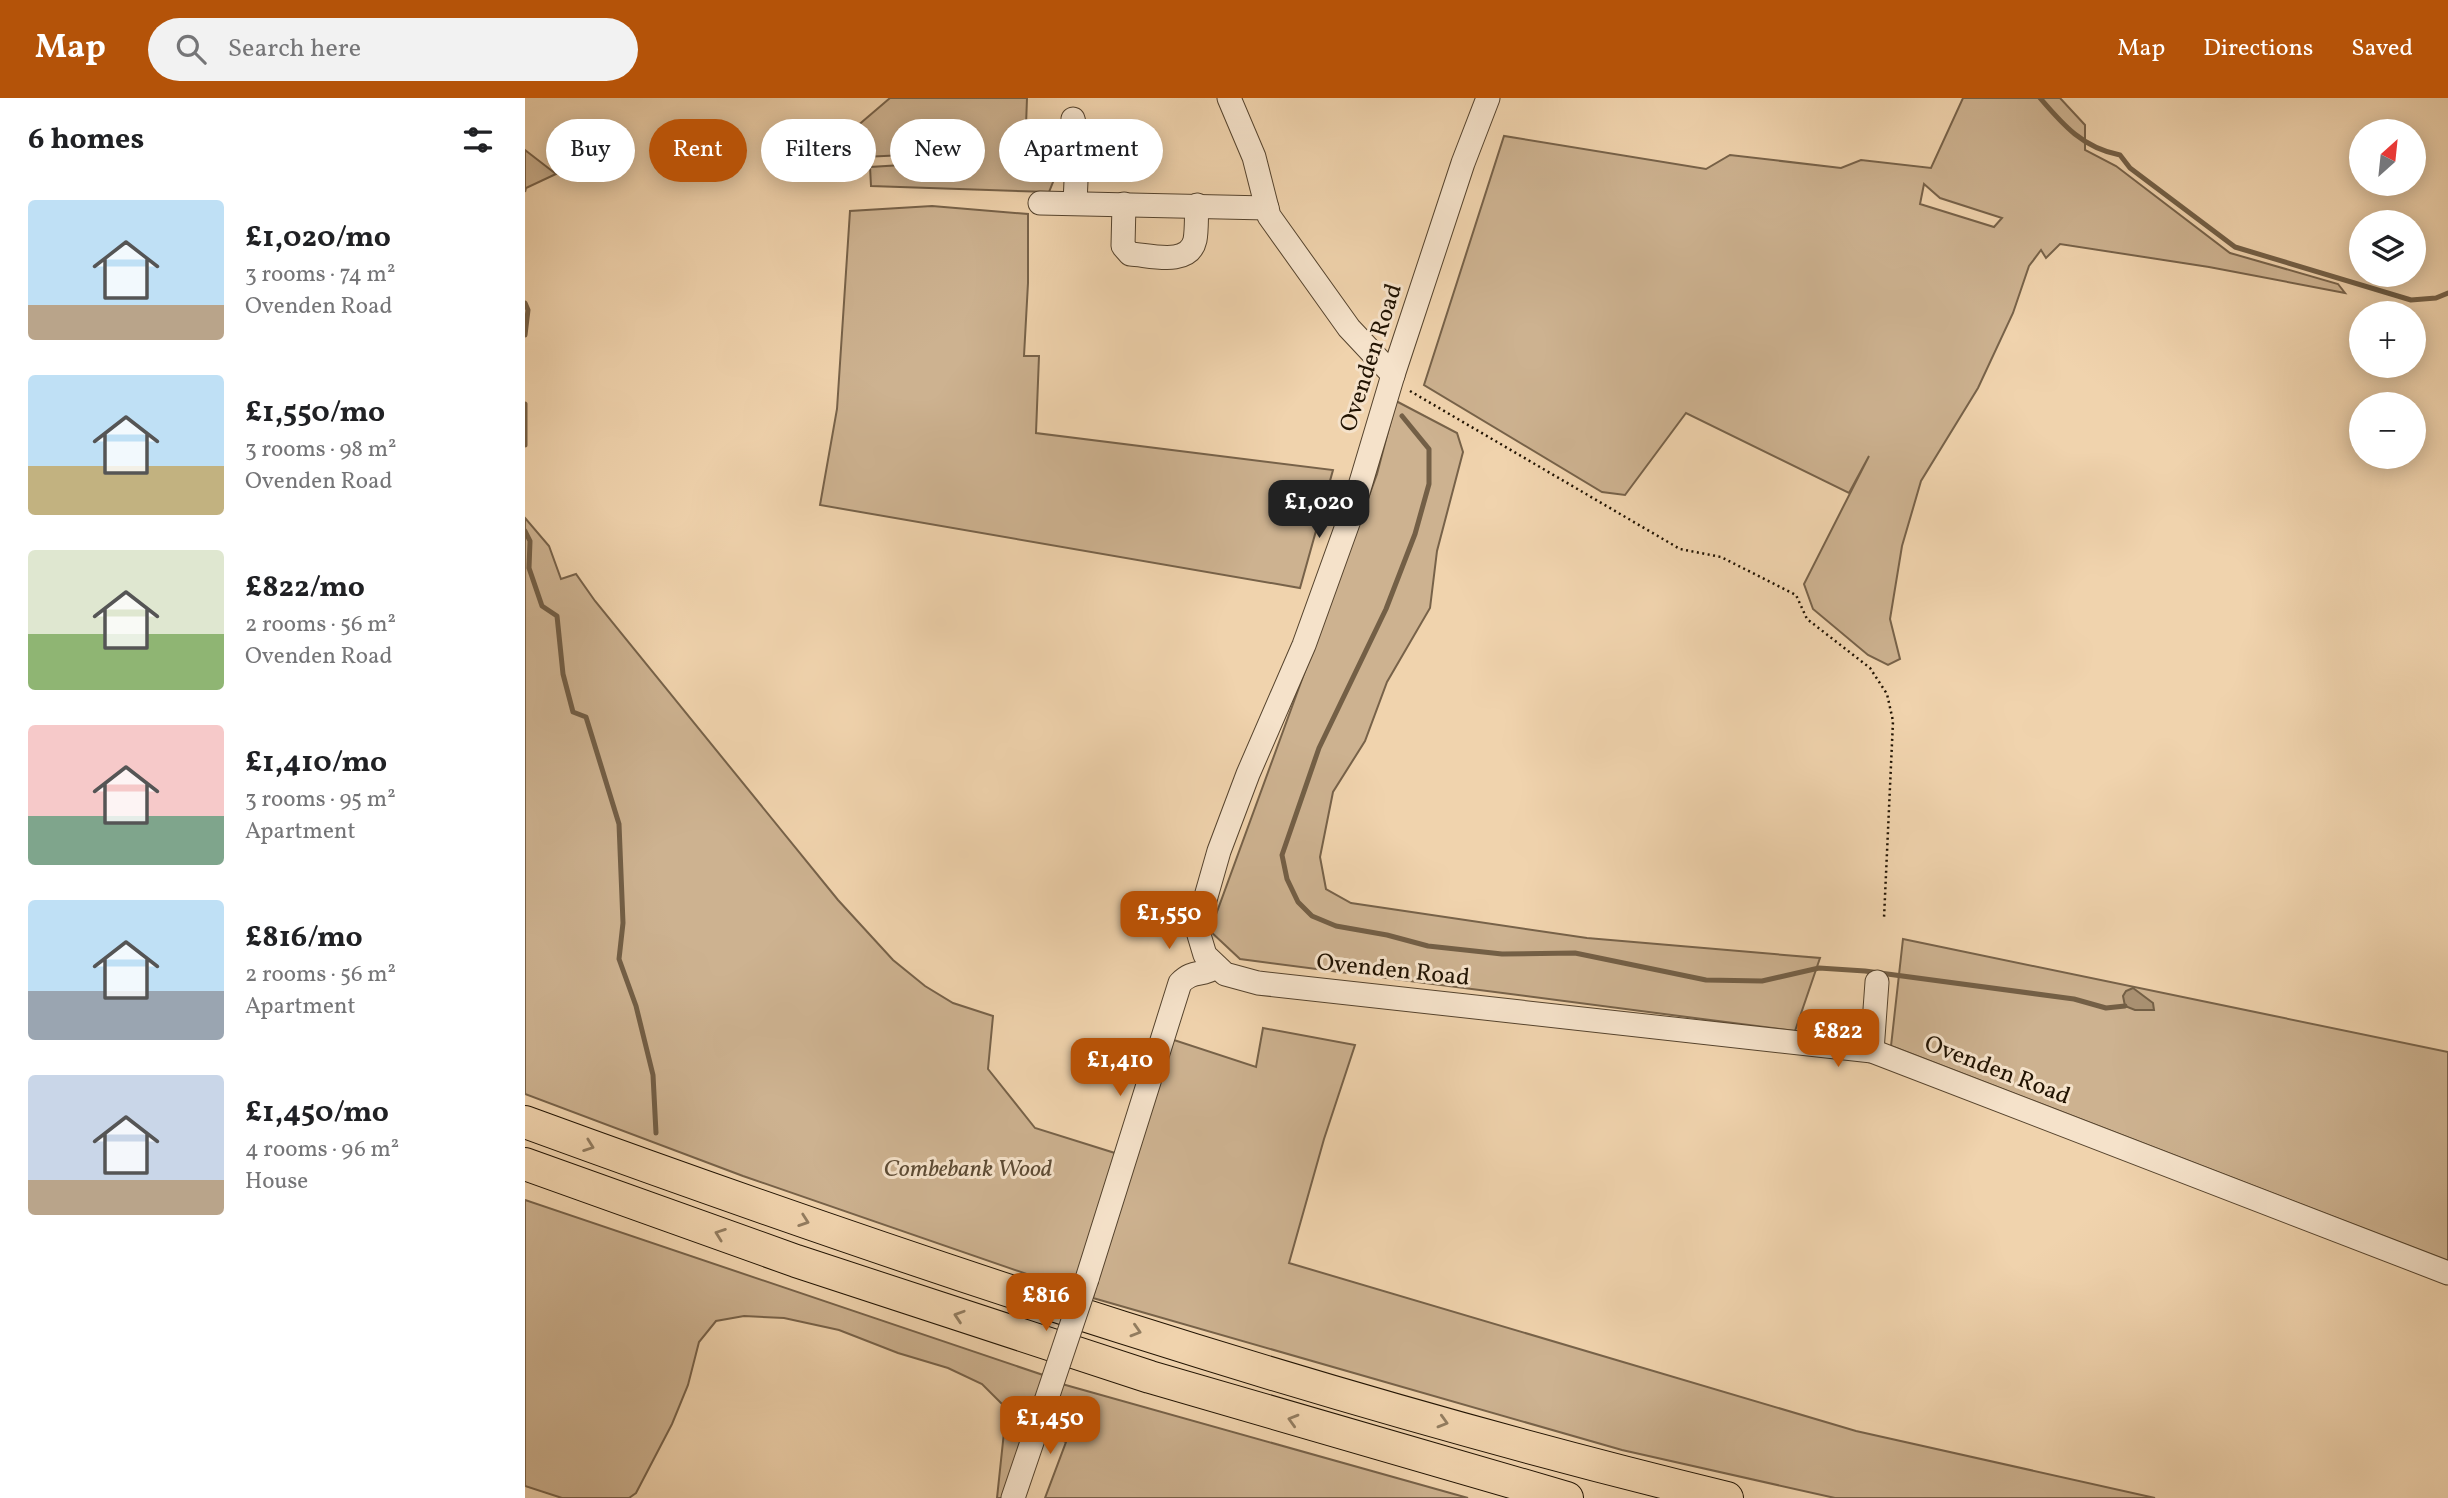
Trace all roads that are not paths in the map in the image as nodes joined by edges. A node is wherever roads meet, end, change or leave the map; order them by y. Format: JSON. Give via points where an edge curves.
{"nodes":[{"id":1,"x":1229,"y":98,"type":"edge"},
{"id":2,"x":1489,"y":98,"type":"edge"},
{"id":3,"x":1076,"y":182,"type":"edge"},
{"id":4,"x":1040,"y":203,"type":"dead end"},
{"id":5,"x":1075,"y":203,"type":"junction"},
{"id":6,"x":1124,"y":204,"type":"junction"},
{"id":7,"x":1197,"y":205,"type":"junction"},
{"id":8,"x":1267,"y":208,"type":"junction"},
{"id":9,"x":1392,"y":378,"type":"junction"},
{"id":10,"x":1199,"y":935,"type":"junction"},
{"id":11,"x":1216,"y":967,"type":"junction"},
{"id":12,"x":1877,"y":982,"type":"dead end"},
{"id":13,"x":1180,"y":984,"type":"junction"},
{"id":14,"x":1872,"y":1051,"type":"junction"},
{"id":15,"x":525,"y":1122,"type":"edge"},
{"id":16,"x":525,"y":1164,"type":"edge"},
{"id":17,"x":2448,"y":1273,"type":"edge"},
{"id":18,"x":1013,"y":1498,"type":"edge"},
{"id":19,"x":1567,"y":1498,"type":"edge"},
{"id":20,"x":1727,"y":1498,"type":"edge"}],
"edges":[{"from":1,"to":8,"type":"street","via":[[1254,158]]},
{"from":2,"to":9,"type":"street","name":"Ovenden Road"},
{"from":3,"to":5,"type":"street"},
{"from":4,"to":5,"type":"street"},
{"from":5,"to":6,"type":"street"},
{"from":6,"to":7,"type":"street"},
{"from":6,"to":7,"type":"street","via":[[1123,246],[1130,254],[1180,257],[1195,241]]},
{"from":7,"to":8,"type":"street"},
{"from":8,"to":9,"type":"street","via":[[1349,328]]},
{"from":9,"to":10,"type":"street","name":"Ovenden Road","via":[[1353,509],[1304,645],[1219,850]]},
{"from":10,"to":11,"type":"street","via":[[1205,954]]},
{"from":10,"to":13,"type":"street","name":"Ovenden Road"},
{"from":11,"to":13,"type":"street","via":[[1189,975]]},
{"from":11,"to":14,"type":"street","name":"Ovenden Road","via":[[1258,983]]},
{"from":12,"to":14,"type":"street"},
{"from":13,"to":18,"type":"street","name":"Ovenden Road","bridge":true},
{"from":14,"to":17,"type":"street","name":"Ovenden Road"},
{"from":15,"to":20,"type":"highway","one_way":true,"via":[[1059,1307],[1389,1407]]},
{"from":19,"to":16,"type":"highway","one_way":true,"via":[[1125,1370],[796,1261]]}]}
